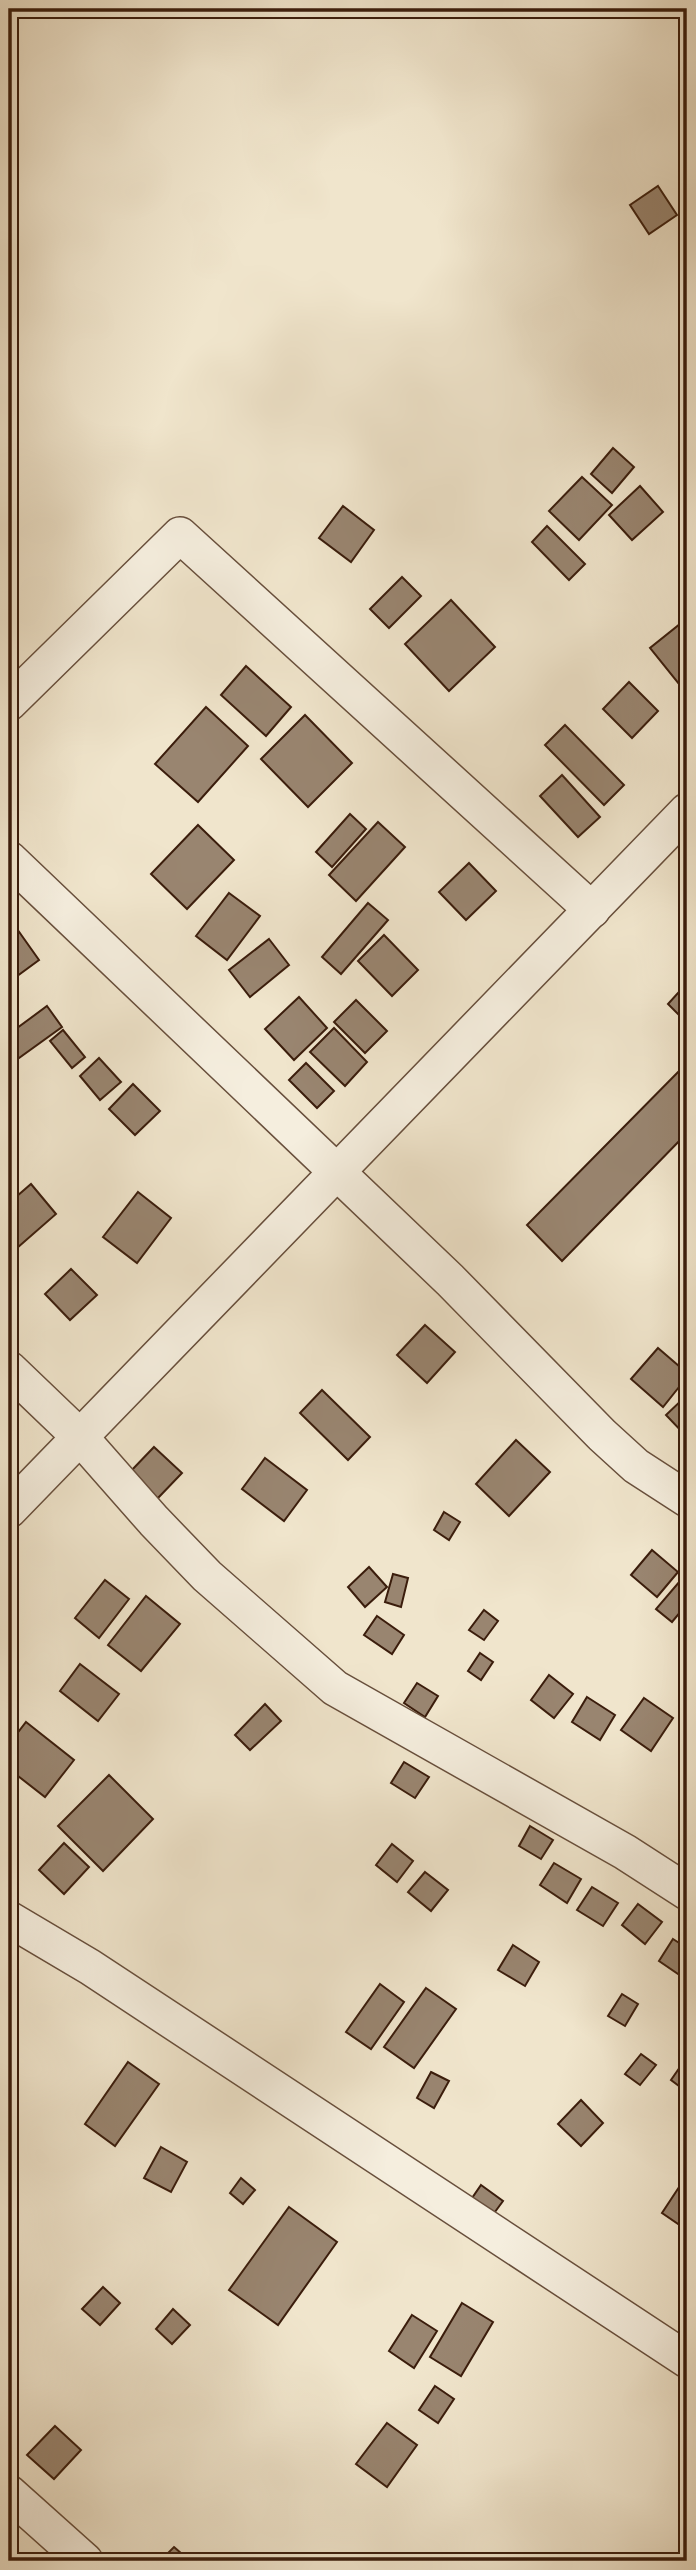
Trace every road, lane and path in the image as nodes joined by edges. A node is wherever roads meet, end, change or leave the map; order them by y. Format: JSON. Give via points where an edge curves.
{"nodes":[{"id":1,"x":9,"y":703,"type":"edge"},
{"id":2,"x":687,"y":811,"type":"edge"},
{"id":3,"x":9,"y":859,"type":"edge"},
{"id":4,"x":592,"y":910,"type":"junction"},
{"id":5,"x":337,"y":1173,"type":"junction"},
{"id":6,"x":9,"y":1368,"type":"edge"},
{"id":7,"x":80,"y":1437,"type":"junction"},
{"id":8,"x":687,"y":1499,"type":"edge"},
{"id":9,"x":9,"y":1510,"type":"edge"},
{"id":10,"x":687,"y":1892,"type":"edge"},
{"id":11,"x":9,"y":1919,"type":"edge"},
{"id":12,"x":687,"y":2360,"type":"edge"},
{"id":13,"x":9,"y":2493,"type":"edge"},
{"id":14,"x":85,"y":2561,"type":"edge"}],
"edges":[{"from":1,"to":4,"type":"street","via":[[180,534]]},
{"from":2,"to":4,"type":"street"},
{"from":3,"to":5,"type":"street"},
{"from":4,"to":5,"type":"street"},
{"from":5,"to":7,"type":"street"},
{"from":5,"to":8,"type":"street","via":[[602,1435],[636,1466]]},
{"from":6,"to":7,"type":"street"},
{"from":7,"to":9,"type":"street"},
{"from":7,"to":10,"type":"street","via":[[207,1576],[335,1688],[614,1845]]},
{"from":11,"to":12,"type":"street","via":[[90,1967]]},
{"from":13,"to":14,"type":"street"}]}
